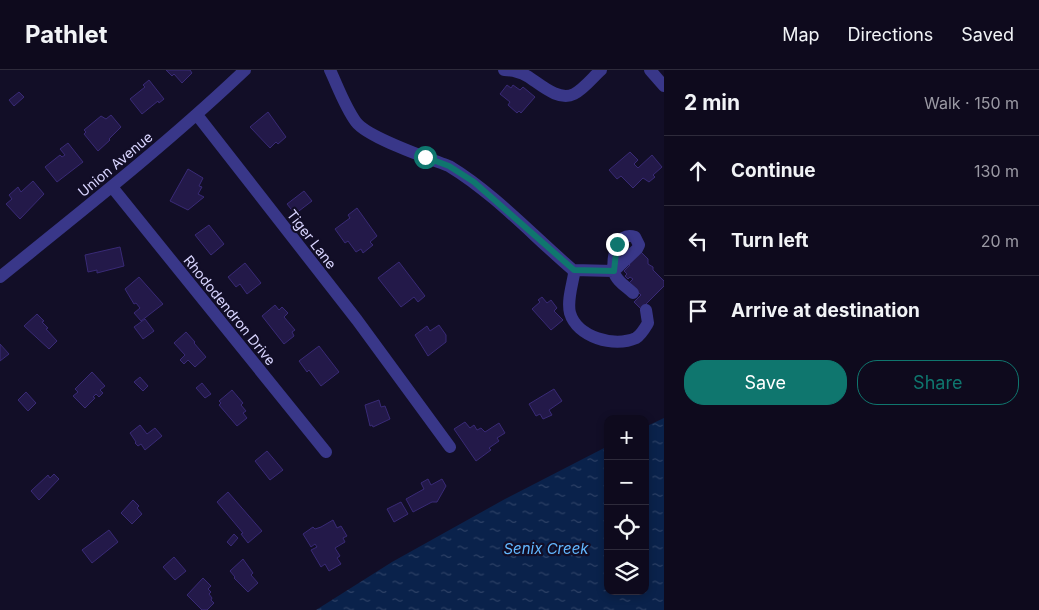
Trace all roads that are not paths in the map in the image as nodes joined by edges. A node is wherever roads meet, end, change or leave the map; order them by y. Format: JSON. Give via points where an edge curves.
{"nodes":[{"id":1,"x":245,"y":70,"type":"edge"},
{"id":2,"x":330,"y":70,"type":"edge"},
{"id":3,"x":504,"y":70,"type":"edge"},
{"id":4,"x":601,"y":70,"type":"edge"},
{"id":5,"x":650,"y":70,"type":"edge"},
{"id":6,"x":664,"y":86,"type":"edge"},
{"id":7,"x":197,"y":115,"type":"junction"},
{"id":8,"x":112,"y":187,"type":"junction"},
{"id":9,"x":574,"y":270,"type":"junction"},
{"id":10,"x":0,"y":277,"type":"edge"},
{"id":11,"x":633,"y":293,"type":"dead end"},
{"id":12,"x":646,"y":310,"type":"dead end"},
{"id":13,"x":450,"y":447,"type":"dead end"},
{"id":14,"x":326,"y":452,"type":"dead end"}],
"edges":[{"from":1,"to":7,"type":"street","name":"Union Avenue"},
{"from":2,"to":9,"type":"street","via":[[361,128],[449,166],[509,212]]},
{"from":3,"to":4,"type":"street","via":[[526,75],[554,92],[568,95],[574,94]]},
{"from":5,"to":6,"type":"street"},
{"from":7,"to":8,"type":"street","name":"Union Avenue"},
{"from":7,"to":13,"type":"street","name":"Tiger Lane"},
{"from":8,"to":10,"type":"street","name":"Union Avenue"},
{"from":8,"to":14,"type":"street","name":"Rhododendron Drive"},
{"from":9,"to":11,"type":"street","via":[[614,271],[617,279]]},
{"from":9,"to":12,"type":"street","via":[[570,312],[583,332],[608,340],[636,338],[648,323]]}]}
